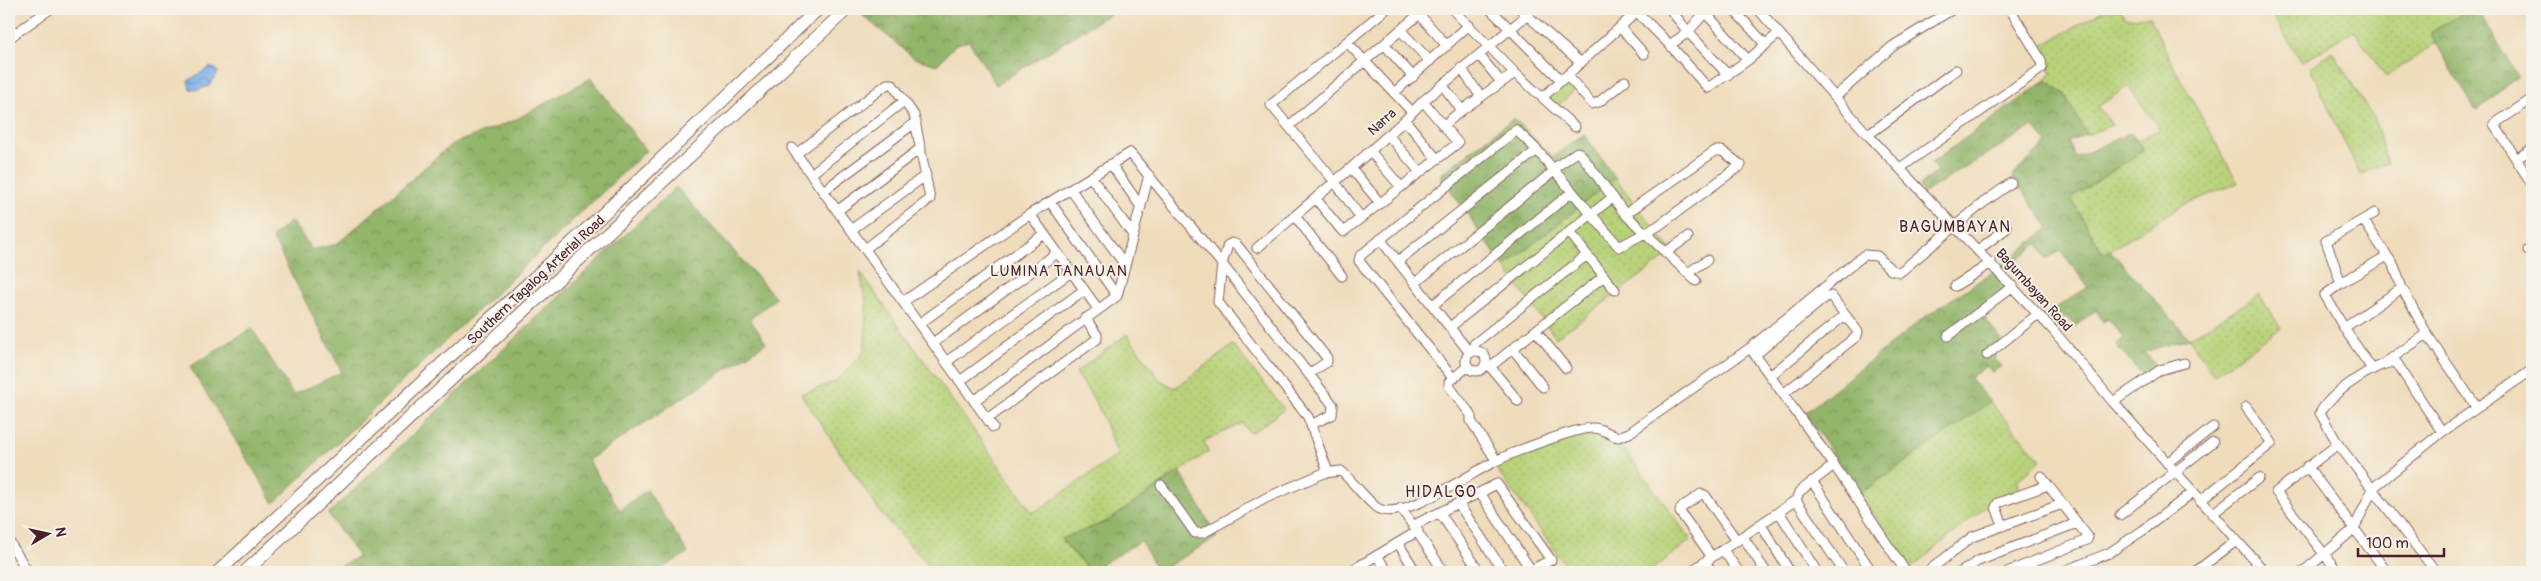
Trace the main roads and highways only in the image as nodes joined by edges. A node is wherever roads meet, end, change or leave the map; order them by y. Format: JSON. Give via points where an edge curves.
{"nodes":[{"id":1,"x":818,"y":9,"type":"edge"},
{"id":2,"x":847,"y":9,"type":"edge"},
{"id":3,"x":218,"y":572,"type":"edge"},
{"id":4,"x":245,"y":572,"type":"edge"}],
"edges":[{"from":1,"to":3,"type":"highway","name":"Southern Tagalog Arterial Road"},
{"from":2,"to":4,"type":"highway","name":"Southern Tagalog Arterial Road"}]}
